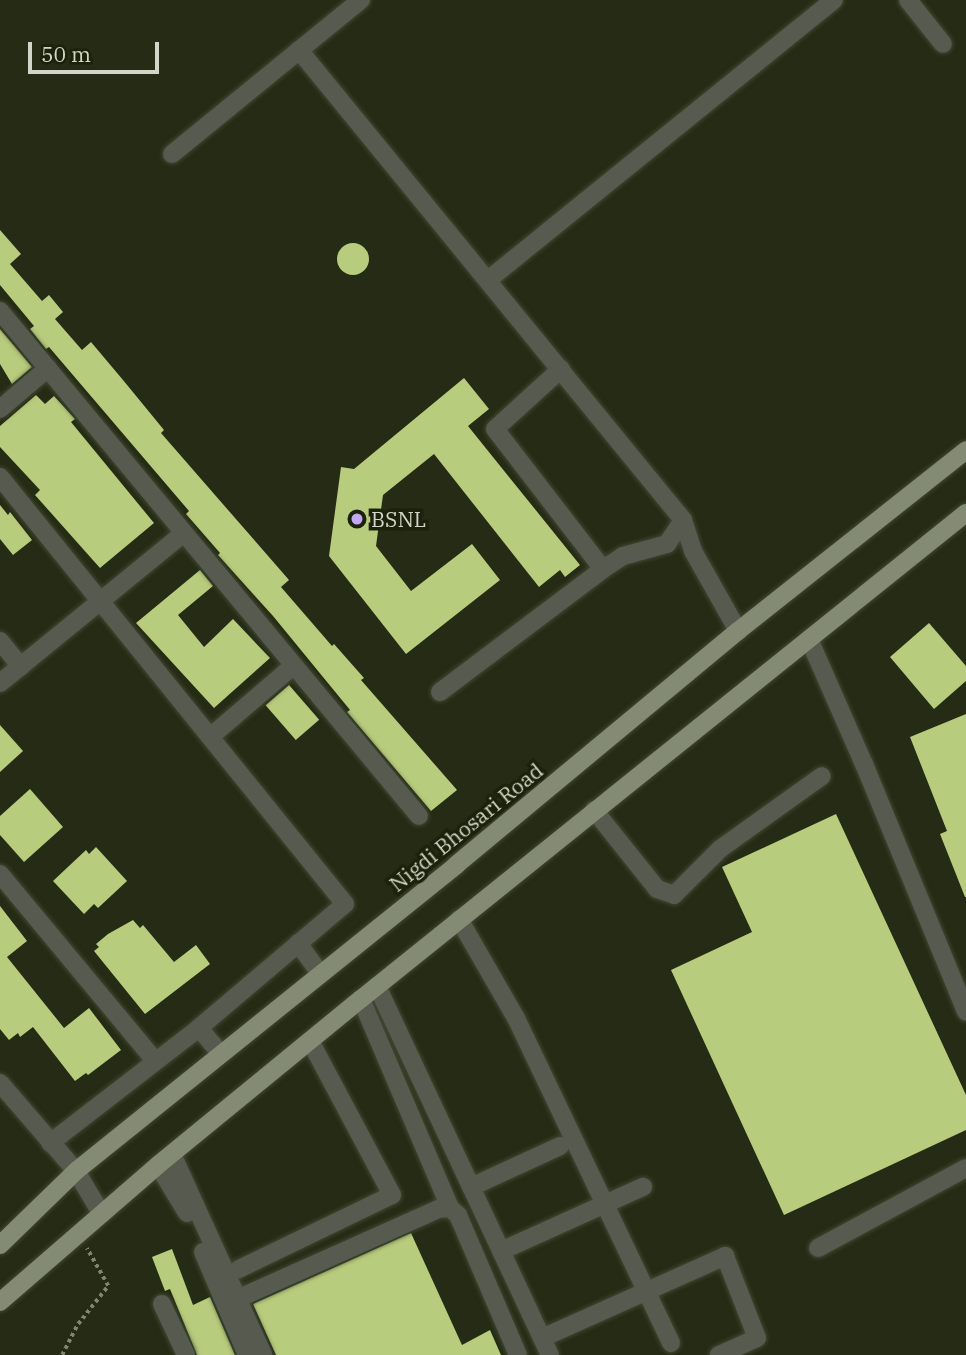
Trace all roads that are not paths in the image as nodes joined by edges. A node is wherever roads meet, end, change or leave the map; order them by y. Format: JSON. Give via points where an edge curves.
{"nodes":[{"id":1,"x":361,"y":0,"type":"edge"},
{"id":2,"x":834,"y":0,"type":"edge"},
{"id":3,"x":908,"y":0,"type":"edge"},
{"id":4,"x":943,"y":44,"type":"dead end"},
{"id":5,"x":299,"y":50,"type":"junction"},
{"id":6,"x":172,"y":154,"type":"dead end"},
{"id":7,"x":488,"y":280,"type":"junction"},
{"id":8,"x":0,"y":311,"type":"edge"},
{"id":9,"x":48,"y":368,"type":"junction"},
{"id":10,"x":561,"y":369,"type":"junction"},
{"id":11,"x":0,"y":409,"type":"edge"},
{"id":12,"x":966,"y":450,"type":"edge"},
{"id":13,"x":0,"y":477,"type":"edge"},
{"id":14,"x":966,"y":513,"type":"edge"},
{"id":15,"x":683,"y":520,"type":"junction"},
{"id":16,"x":183,"y":534,"type":"junction"},
{"id":17,"x":603,"y":569,"type":"junction"},
{"id":18,"x":100,"y":602,"type":"junction"},
{"id":19,"x":738,"y":631,"type":"junction"},
{"id":20,"x":808,"y":639,"type":"junction"},
{"id":21,"x":0,"y":641,"type":"edge"},
{"id":22,"x":293,"y":666,"type":"junction"},
{"id":23,"x":21,"y":667,"type":"junction"},
{"id":24,"x":0,"y":684,"type":"edge"},
{"id":25,"x":440,"y":692,"type":"dead end"},
{"id":26,"x":210,"y":737,"type":"junction"},
{"id":27,"x":822,"y":776,"type":"dead end"},
{"id":28,"x":594,"y":810,"type":"junction"},
{"id":29,"x":419,"y":816,"type":"dead end"},
{"id":30,"x":0,"y":874,"type":"edge"},
{"id":31,"x":459,"y":919,"type":"junction"},
{"id":32,"x":298,"y":943,"type":"junction"},
{"id":33,"x":320,"y":973,"type":"junction"},
{"id":34,"x":377,"y":986,"type":"junction"},
{"id":35,"x":361,"y":999,"type":"junction"},
{"id":36,"x":966,"y":1012,"type":"edge"},
{"id":37,"x":199,"y":1028,"type":"junction"},
{"id":38,"x":310,"y":1041,"type":"junction"},
{"id":39,"x":220,"y":1053,"type":"junction"},
{"id":40,"x":155,"y":1062,"type":"junction"},
{"id":41,"x":0,"y":1083,"type":"edge"},
{"id":42,"x":50,"y":1143,"type":"junction"},
{"id":43,"x":560,"y":1146,"type":"dead end"},
{"id":44,"x":165,"y":1159,"type":"junction"},
{"id":45,"x":966,"y":1168,"type":"edge"},
{"id":46,"x":76,"y":1171,"type":"junction"},
{"id":47,"x":471,"y":1187,"type":"junction"},
{"id":48,"x":643,"y":1187,"type":"dead end"},
{"id":49,"x":605,"y":1205,"type":"junction"},
{"id":50,"x":450,"y":1208,"type":"junction"},
{"id":51,"x":101,"y":1213,"type":"junction"},
{"id":52,"x":0,"y":1245,"type":"edge"},
{"id":53,"x":818,"y":1248,"type":"dead end"},
{"id":54,"x":501,"y":1251,"type":"junction"},
{"id":55,"x":239,"y":1269,"type":"dead end"},
{"id":56,"x":646,"y":1291,"type":"junction"},
{"id":57,"x":237,"y":1299,"type":"junction"},
{"id":58,"x":0,"y":1302,"type":"edge"},
{"id":59,"x":162,"y":1304,"type":"dead end"},
{"id":60,"x":542,"y":1338,"type":"junction"},
{"id":61,"x":671,"y":1343,"type":"dead end"},
{"id":62,"x":186,"y":1355,"type":"edge"},
{"id":63,"x":247,"y":1355,"type":"edge"},
{"id":64,"x":263,"y":1355,"type":"edge"},
{"id":65,"x":518,"y":1355,"type":"edge"},
{"id":66,"x":550,"y":1355,"type":"edge"},
{"id":67,"x":719,"y":1355,"type":"edge"}],
"edges":[{"from":1,"to":5,"type":"street"},
{"from":2,"to":7,"type":"street"},
{"from":3,"to":4,"type":"street"},
{"from":5,"to":6,"type":"street"},
{"from":5,"to":7,"type":"street"},
{"from":7,"to":10,"type":"street"},
{"from":8,"to":9,"type":"street"},
{"from":9,"to":11,"type":"street"},
{"from":9,"to":16,"type":"street"},
{"from":10,"to":15,"type":"street"},
{"from":10,"to":17,"type":"street","via":[[495,429]]},
{"from":12,"to":19,"type":"main road","name":"Nigdi Bhosari Road"},
{"from":13,"to":18,"type":"street"},
{"from":14,"to":20,"type":"main road"},
{"from":15,"to":17,"type":"street","via":[[667,544],[623,556]]},
{"from":15,"to":19,"type":"street","via":[[694,551]]},
{"from":16,"to":18,"type":"street"},
{"from":16,"to":22,"type":"street"},
{"from":17,"to":25,"type":"street"},
{"from":18,"to":23,"type":"street"},
{"from":18,"to":26,"type":"street"},
{"from":19,"to":33,"type":"main road","name":"Nigdi Bhosari Road"},
{"from":20,"to":28,"type":"main road"},
{"from":20,"to":36,"type":"street"},
{"from":21,"to":23,"type":"street"},
{"from":22,"to":26,"type":"street"},
{"from":22,"to":29,"type":"street"},
{"from":23,"to":24,"type":"street"},
{"from":26,"to":32,"type":"street","via":[[345,904]]},
{"from":27,"to":28,"type":"street","via":[[720,849],[674,895],[657,889]]},
{"from":28,"to":31,"type":"main road"},
{"from":30,"to":40,"type":"street"},
{"from":31,"to":34,"type":"main road"},
{"from":31,"to":49,"type":"street","via":[[516,1018]]},
{"from":32,"to":33,"type":"street"},
{"from":32,"to":37,"type":"street"},
{"from":33,"to":39,"type":"main road","name":"Nigdi Bhosari Road"},
{"from":34,"to":35,"type":"main road"},
{"from":34,"to":47,"type":"street"},
{"from":35,"to":38,"type":"main road"},
{"from":35,"to":50,"type":"street"},
{"from":37,"to":39,"type":"street"},
{"from":37,"to":40,"type":"street"},
{"from":38,"to":44,"type":"main road"},
{"from":38,"to":55,"type":"street","via":[[392,1195]]},
{"from":39,"to":46,"type":"main road","name":"Nigdi Bhosari Road"},
{"from":40,"to":42,"type":"street"},
{"from":41,"to":42,"type":"street"},
{"from":42,"to":46,"type":"street"},
{"from":43,"to":47,"type":"street"},
{"from":44,"to":51,"type":"main road"},
{"from":44,"to":57,"type":"street"},
{"from":44,"to":63,"type":"street"},
{"from":45,"to":53,"type":"street"},
{"from":46,"to":51,"type":"street"},
{"from":46,"to":52,"type":"main road","name":"Nigdi Bhosari Road"},
{"from":47,"to":54,"type":"street"},
{"from":48,"to":49,"type":"street"},
{"from":49,"to":54,"type":"street"},
{"from":49,"to":56,"type":"street"},
{"from":50,"to":57,"type":"street","via":[[438,1209]]},
{"from":50,"to":65,"type":"street","via":[[458,1215]]},
{"from":51,"to":58,"type":"main road"},
{"from":54,"to":60,"type":"street"},
{"from":56,"to":60,"type":"street"},
{"from":56,"to":61,"type":"street"},
{"from":56,"to":67,"type":"street","via":[[725,1256],[757,1338]]},
{"from":57,"to":64,"type":"street"},
{"from":59,"to":62,"type":"street"},
{"from":60,"to":66,"type":"street"}]}
